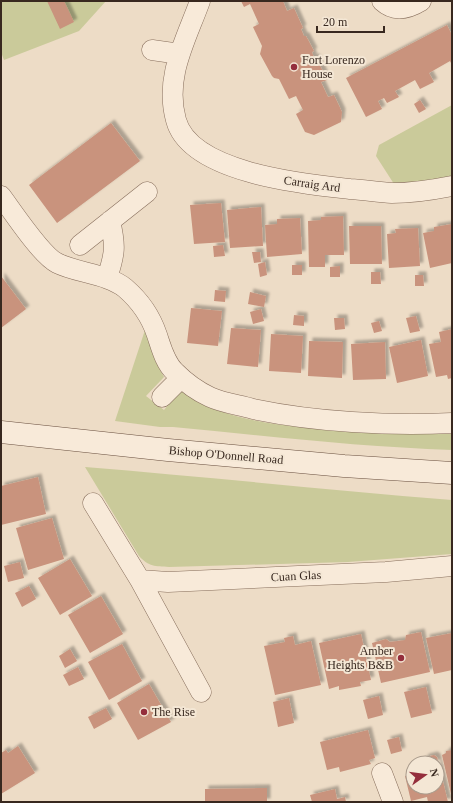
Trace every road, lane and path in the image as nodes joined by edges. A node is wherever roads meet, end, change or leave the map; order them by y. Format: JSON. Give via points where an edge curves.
{"nodes":[{"id":1,"x":200,"y":1,"type":"edge"},
{"id":2,"x":382,"y":1,"type":"edge"},
{"id":3,"x":421,"y":1,"type":"edge"},
{"id":4,"x":152,"y":50,"type":"dead end"},
{"id":5,"x":180,"y":54,"type":"junction"},
{"id":6,"x":452,"y":186,"type":"edge"},
{"id":7,"x":147,"y":192,"type":"dead end"},
{"id":8,"x":1,"y":196,"type":"edge"},
{"id":9,"x":110,"y":221,"type":"junction"},
{"id":10,"x":80,"y":244,"type":"dead end"},
{"id":11,"x":107,"y":278,"type":"junction"},
{"id":12,"x":181,"y":378,"type":"junction"},
{"id":13,"x":162,"y":397,"type":"dead end"},
{"id":14,"x":452,"y":423,"type":"edge"},
{"id":15,"x":1,"y":432,"type":"edge"},
{"id":16,"x":452,"y":473,"type":"edge"},
{"id":17,"x":93,"y":503,"type":"dead end"},
{"id":18,"x":452,"y":566,"type":"edge"},
{"id":19,"x":140,"y":580,"type":"junction"},
{"id":20,"x":201,"y":692,"type":"dead end"},
{"id":21,"x":382,"y":773,"type":"dead end"},
{"id":22,"x":393,"y":802,"type":"edge"}],
"edges":[{"from":1,"to":5,"type":"street"},
{"from":2,"to":3,"type":"street","via":[[396,9],[406,8]]},
{"from":4,"to":5,"type":"street"},
{"from":5,"to":6,"type":"street","name":"Carraig Ard","via":[[174,70],[172,94],[176,120],[182,135],[223,163],[299,183],[392,192]]},
{"from":7,"to":9,"type":"street"},
{"from":8,"to":11,"type":"street","via":[[40,248],[55,262],[73,270]]},
{"from":9,"to":10,"type":"street"},
{"from":9,"to":11,"type":"street","via":[[114,239],[113,259]]},
{"from":11,"to":12,"type":"street","via":[[123,286],[140,303],[166,359]]},
{"from":12,"to":13,"type":"street"},
{"from":12,"to":14,"type":"street","via":[[210,397],[274,413],[352,422]]},
{"from":15,"to":16,"type":"main road","name":"Bishop O'Donnell Road","via":[[176,451]]},
{"from":17,"to":19,"type":"street"},
{"from":18,"to":19,"type":"street","name":"Cuan Glas","via":[[386,572],[168,582]]},
{"from":19,"to":20,"type":"street"},
{"from":21,"to":22,"type":"street"}]}
